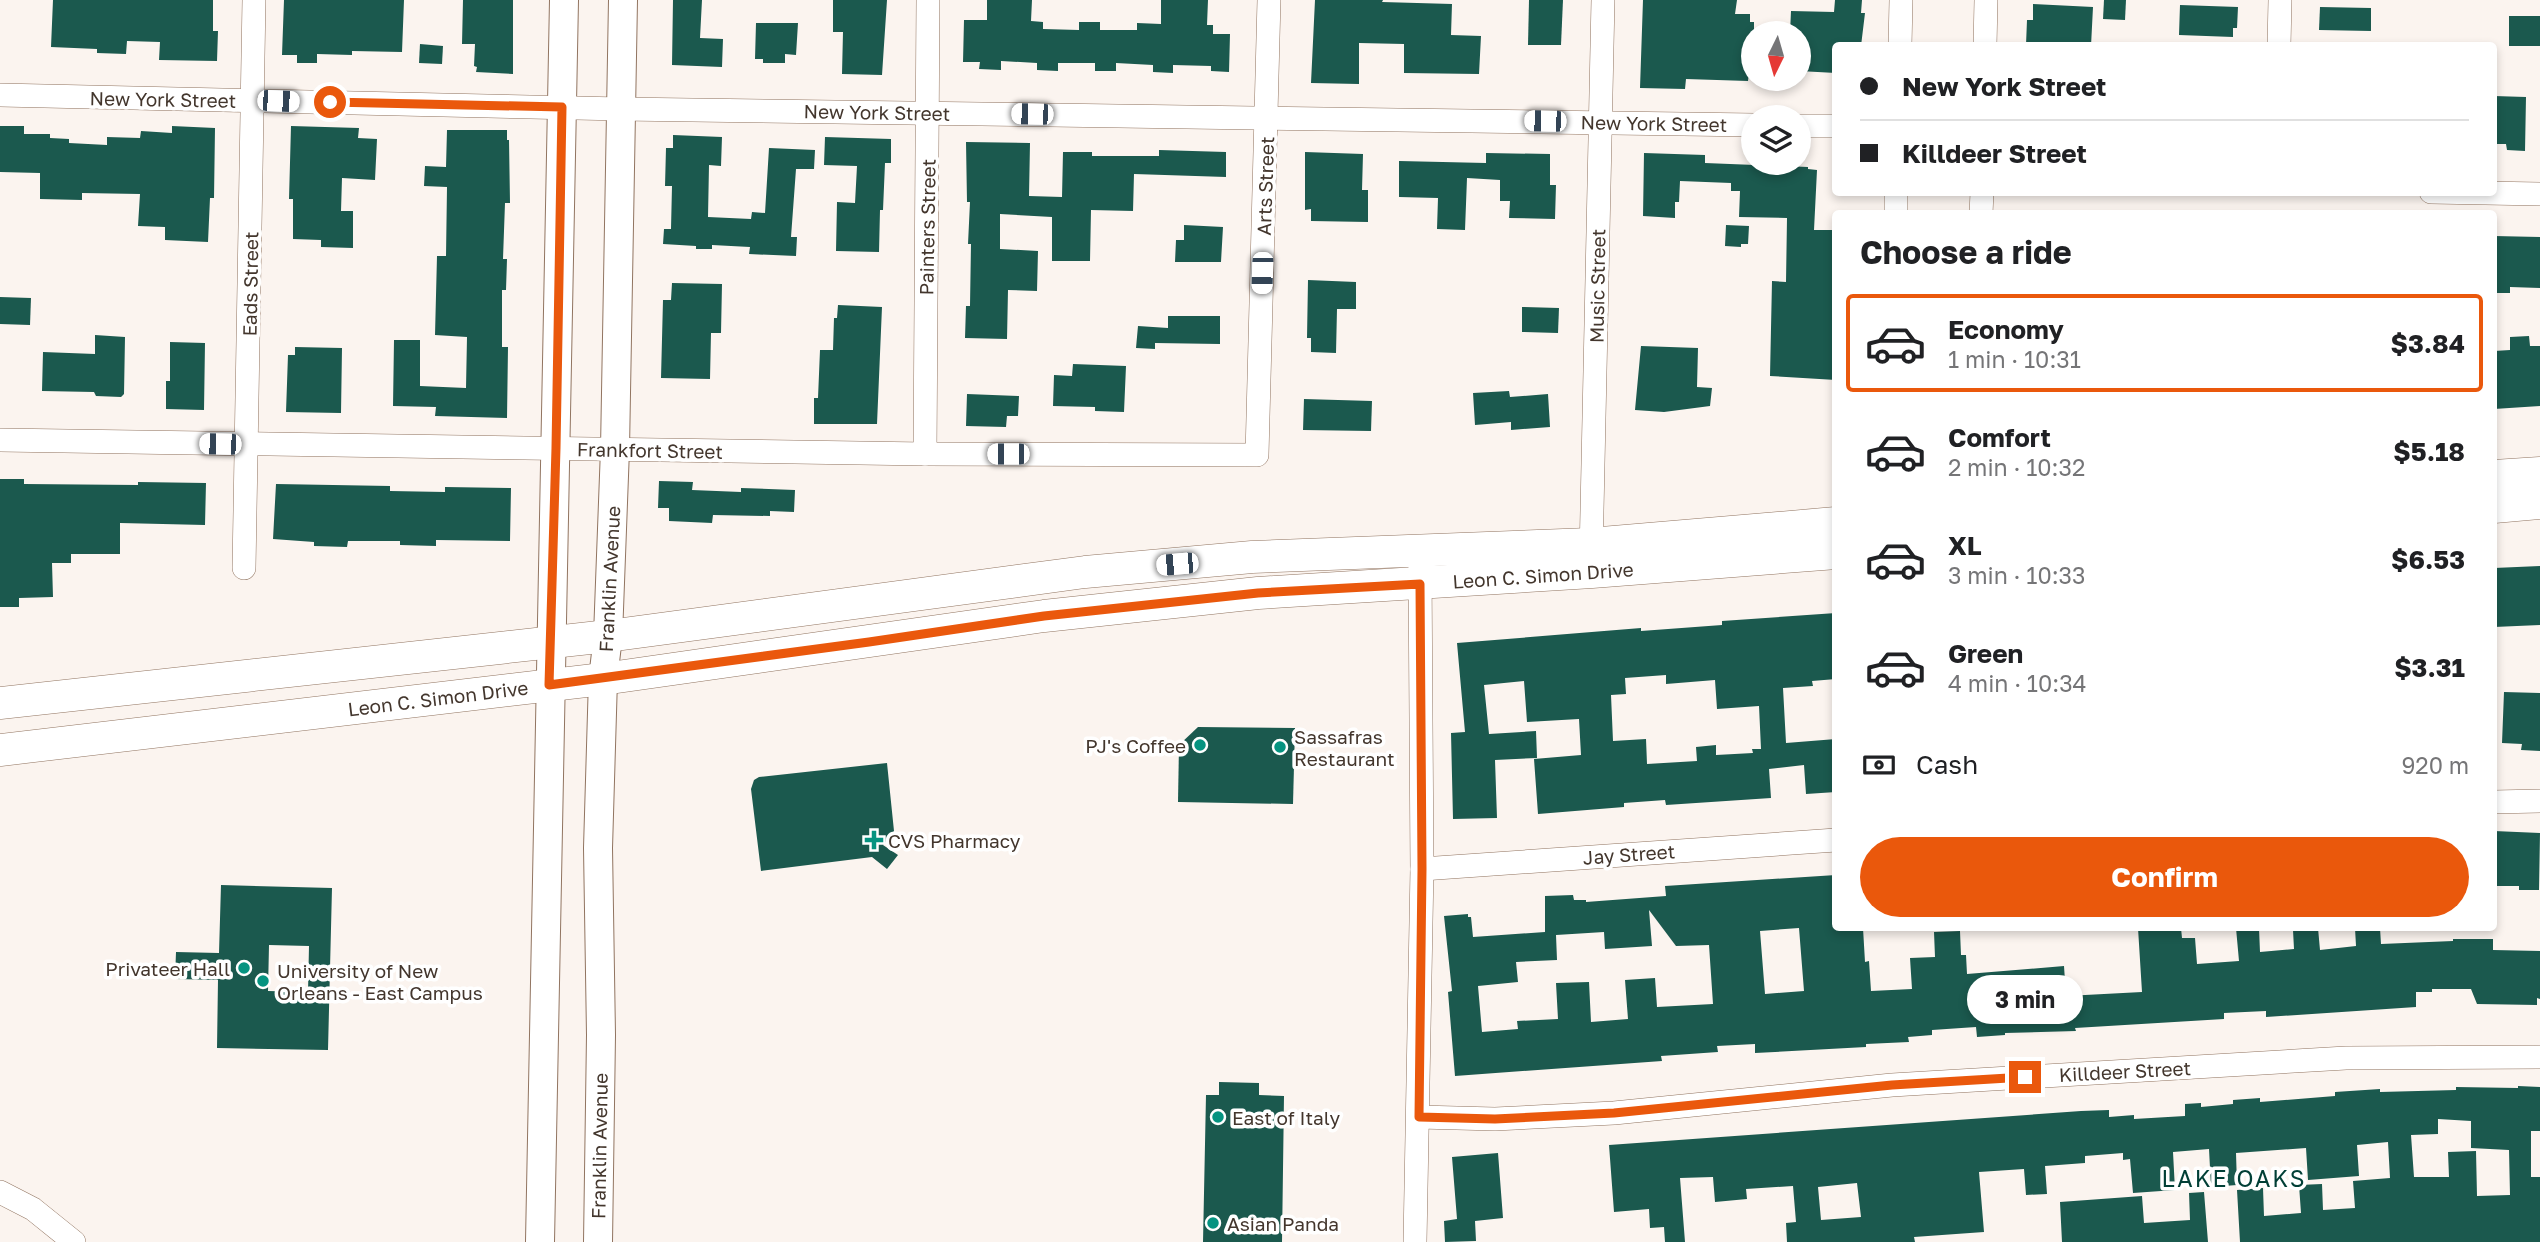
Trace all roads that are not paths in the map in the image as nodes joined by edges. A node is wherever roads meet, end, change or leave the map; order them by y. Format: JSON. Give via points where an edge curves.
{"nodes":[{"id":1,"x":254,"y":0,"type":"edge"},
{"id":2,"x":564,"y":0,"type":"edge"},
{"id":3,"x":622,"y":0,"type":"edge"},
{"id":4,"x":928,"y":0,"type":"edge"},
{"id":5,"x":1269,"y":0,"type":"edge"},
{"id":6,"x":1603,"y":0,"type":"edge"},
{"id":7,"x":1900,"y":0,"type":"edge"},
{"id":8,"x":1986,"y":0,"type":"edge"},
{"id":9,"x":2280,"y":0,"type":"edge"},
{"id":10,"x":1900,"y":42,"type":"edge"},
{"id":11,"x":1985,"y":42,"type":"edge"},
{"id":12,"x":2279,"y":42,"type":"edge"},
{"id":13,"x":0,"y":95,"type":"edge"},
{"id":14,"x":253,"y":101,"type":"junction"},
{"id":15,"x":562,"y":107,"type":"junction"},
{"id":16,"x":621,"y":109,"type":"junction"},
{"id":17,"x":928,"y":112,"type":"junction"},
{"id":18,"x":1267,"y":117,"type":"junction"},
{"id":19,"x":1601,"y":121,"type":"junction"},
{"id":20,"x":1741,"y":125,"type":"edge"},
{"id":21,"x":1811,"y":126,"type":"edge"},
{"id":22,"x":1832,"y":127,"type":"edge"},
{"id":23,"x":2497,"y":193,"type":"edge"},
{"id":24,"x":2540,"y":194,"type":"edge"},
{"id":25,"x":0,"y":440,"type":"edge"},
{"id":26,"x":247,"y":444,"type":"junction"},
{"id":27,"x":556,"y":448,"type":"junction"},
{"id":28,"x":615,"y":449,"type":"junction"},
{"id":29,"x":925,"y":454,"type":"junction"},
{"id":30,"x":1257,"y":455,"type":"joint"},
{"id":31,"x":2540,"y":473,"type":"edge"},
{"id":32,"x":2497,"y":476,"type":"edge"},
{"id":33,"x":2540,"y":503,"type":"edge"},
{"id":34,"x":2497,"y":506,"type":"edge"},
{"id":35,"x":1832,"y":524,"type":"edge"},
{"id":36,"x":1420,"y":551,"type":"junction"},
{"id":37,"x":1832,"y":553,"type":"edge"},
{"id":38,"x":1252,"y":557,"type":"junction"},
{"id":39,"x":1591,"y":558,"type":"junction"},
{"id":40,"x":244,"y":568,"type":"dead end"},
{"id":41,"x":1127,"y":568,"type":"junction"},
{"id":42,"x":1420,"y":584,"type":"junction"},
{"id":43,"x":936,"y":592,"type":"junction"},
{"id":44,"x":1258,"y":593,"type":"junction"},
{"id":45,"x":997,"y":623,"type":"junction"},
{"id":46,"x":608,"y":636,"type":"junction"},
{"id":47,"x":551,"y":642,"type":"junction"},
{"id":48,"x":603,"y":679,"type":"junction"},
{"id":49,"x":549,"y":685,"type":"junction"},
{"id":50,"x":0,"y":704,"type":"edge"},
{"id":51,"x":0,"y":750,"type":"edge"},
{"id":52,"x":2540,"y":801,"type":"edge"},
{"id":53,"x":2497,"y":802,"type":"edge"},
{"id":54,"x":1832,"y":840,"type":"edge"},
{"id":55,"x":1422,"y":869,"type":"junction"},
{"id":56,"x":2540,"y":1057,"type":"edge"},
{"id":57,"x":1419,"y":1117,"type":"junction"},
{"id":58,"x":0,"y":1192,"type":"edge"},
{"id":59,"x":74,"y":1242,"type":"edge"},
{"id":60,"x":540,"y":1242,"type":"edge"},
{"id":61,"x":598,"y":1242,"type":"edge"},
{"id":62,"x":1415,"y":1242,"type":"edge"}],
"edges":[{"from":1,"to":14,"type":"street","name":"Eads Street"},
{"from":2,"to":15,"type":"street"},
{"from":3,"to":16,"type":"street","name":"Franklin Avenue"},
{"from":4,"to":17,"type":"street","name":"Painters Street"},
{"from":5,"to":18,"type":"street","name":"Arts Street"},
{"from":6,"to":19,"type":"street","name":"Music Street"},
{"from":7,"to":10,"type":"street"},
{"from":8,"to":11,"type":"street"},
{"from":9,"to":12,"type":"street"},
{"from":13,"to":14,"type":"street","name":"New York Street"},
{"from":14,"to":15,"type":"street","name":"New York Street"},
{"from":14,"to":26,"type":"street","name":"Eads Street"},
{"from":15,"to":16,"type":"street","name":"New York Street"},
{"from":15,"to":27,"type":"street"},
{"from":16,"to":17,"type":"street","name":"New York Street"},
{"from":16,"to":28,"type":"street","name":"Franklin Avenue"},
{"from":17,"to":18,"type":"street","name":"New York Street"},
{"from":17,"to":29,"type":"street","name":"Painters Street"},
{"from":18,"to":19,"type":"street","name":"New York Street"},
{"from":18,"to":30,"type":"street","name":"Arts Street"},
{"from":19,"to":20,"type":"street","name":"New York Street"},
{"from":19,"to":39,"type":"street","name":"Music Street"},
{"from":21,"to":22,"type":"street"},
{"from":23,"to":24,"type":"street"},
{"from":25,"to":26,"type":"street","name":"Frankfort Street"},
{"from":26,"to":27,"type":"street","name":"Frankfort Street"},
{"from":26,"to":40,"type":"street","name":"Eads Street"},
{"from":27,"to":28,"type":"street","name":"Frankfort Street"},
{"from":27,"to":47,"type":"street"},
{"from":28,"to":29,"type":"street","name":"Frankfort Street"},
{"from":28,"to":46,"type":"street","name":"Franklin Avenue"},
{"from":29,"to":30,"type":"street","name":"Frankfort Street"},
{"from":31,"to":32,"type":"main road"},
{"from":33,"to":34,"type":"main road"},
{"from":35,"to":39,"type":"main road","name":"Leon C. Simon Drive"},
{"from":36,"to":38,"type":"main road","name":"Leon C. Simon Drive"},
{"from":36,"to":39,"type":"main road","name":"Leon C. Simon Drive"},
{"from":36,"to":42,"type":"street"},
{"from":37,"to":39,"type":"main road","name":"Leon C. Simon Drive"},
{"from":38,"to":41,"type":"main road","name":"Leon C. Simon Drive"},
{"from":38,"to":44,"type":"main road"},
{"from":39,"to":42,"type":"main road","name":"Leon C. Simon Drive"},
{"from":41,"to":43,"type":"main road","name":"Leon C. Simon Drive"},
{"from":41,"to":45,"type":"main road","via":[[1007,607]]},
{"from":42,"to":44,"type":"main road","name":"Leon C. Simon Drive"},
{"from":42,"to":55,"type":"street"},
{"from":43,"to":45,"type":"main road"},
{"from":43,"to":46,"type":"main road","name":"Leon C. Simon Drive"},
{"from":44,"to":45,"type":"main road","name":"Leon C. Simon Drive"},
{"from":45,"to":48,"type":"main road","name":"Leon C. Simon Drive"},
{"from":46,"to":47,"type":"main road","name":"Leon C. Simon Drive"},
{"from":46,"to":48,"type":"street","name":"Franklin Avenue"},
{"from":47,"to":49,"type":"street"},
{"from":47,"to":50,"type":"main road","name":"Leon C. Simon Drive"},
{"from":48,"to":49,"type":"main road","name":"Leon C. Simon Drive"},
{"from":48,"to":61,"type":"street","name":"Franklin Avenue"},
{"from":49,"to":51,"type":"main road","name":"Leon C. Simon Drive"},
{"from":49,"to":60,"type":"street"},
{"from":52,"to":53,"type":"street"},
{"from":54,"to":55,"type":"street","name":"Jay Street"},
{"from":55,"to":57,"type":"street"},
{"from":56,"to":57,"type":"street","name":"Killdeer Street","via":[[2333,1059],[1892,1085],[1614,1113],[1495,1119]]},
{"from":57,"to":62,"type":"street"},
{"from":58,"to":59,"type":"street","via":[[33,1209]]}]}
